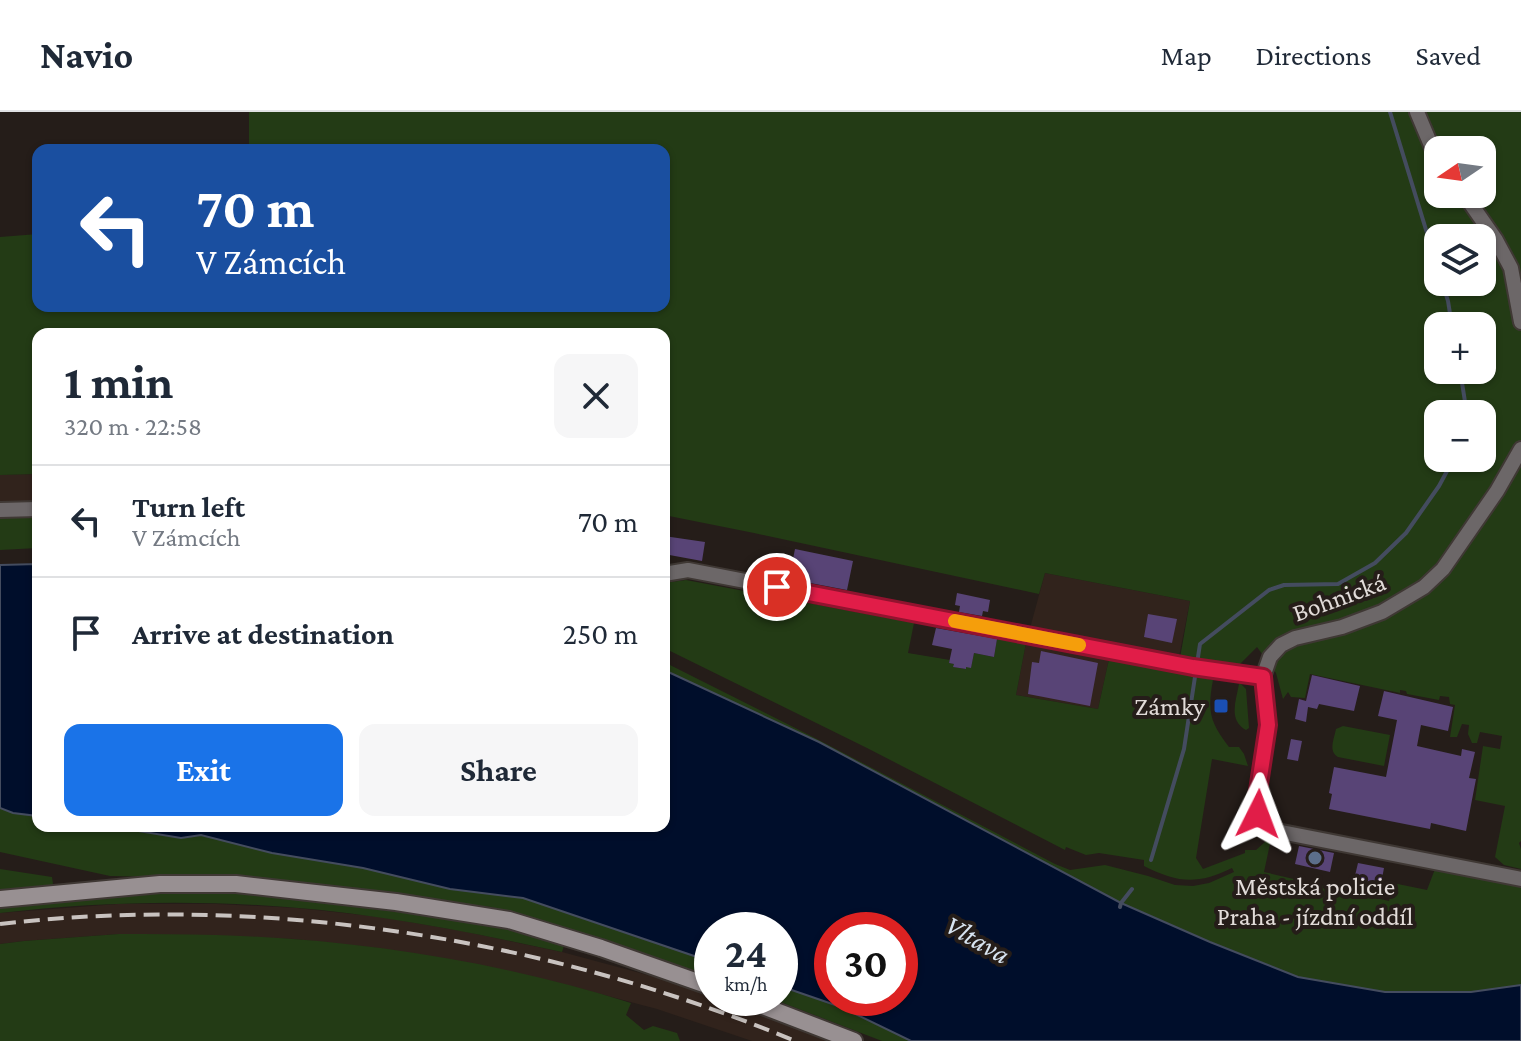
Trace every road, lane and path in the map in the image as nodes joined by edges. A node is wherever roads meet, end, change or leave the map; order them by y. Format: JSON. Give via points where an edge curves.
{"nodes":[{"id":1,"x":1417,"y":112,"type":"edge"},
{"id":2,"x":1427,"y":136,"type":"edge"},
{"id":3,"x":1474,"y":208,"type":"edge"},
{"id":4,"x":1521,"y":322,"type":"edge"},
{"id":5,"x":1521,"y":449,"type":"edge"},
{"id":6,"x":32,"y":509,"type":"edge"},
{"id":7,"x":0,"y":510,"type":"edge"},
{"id":8,"x":670,"y":573,"type":"edge"},
{"id":9,"x":1263,"y":677,"type":"junction"},
{"id":10,"x":1521,"y":879,"type":"edge"},
{"id":11,"x":0,"y":899,"type":"edge"},
{"id":12,"x":694,"y":981,"type":"edge"},
{"id":13,"x":789,"y":1016,"type":"edge"},
{"id":14,"x":854,"y":1041,"type":"edge"}],
"edges":[{"from":1,"to":2,"type":"street"},
{"from":3,"to":4,"type":"street","via":[[1511,268]]},
{"from":5,"to":9,"type":"street","name":"Bohnická","via":[[1443,569],[1424,587],[1382,612],[1281,645]]},
{"from":6,"to":7,"type":"street"},
{"from":8,"to":9,"type":"street","via":[[688,570]]},
{"from":9,"to":10,"type":"street","via":[[1268,725],[1257,797],[1266,829]]},
{"from":11,"to":12,"type":"main road","via":[[160,884],[236,884],[396,902],[509,920]]},
{"from":13,"to":14,"type":"main road"}]}
